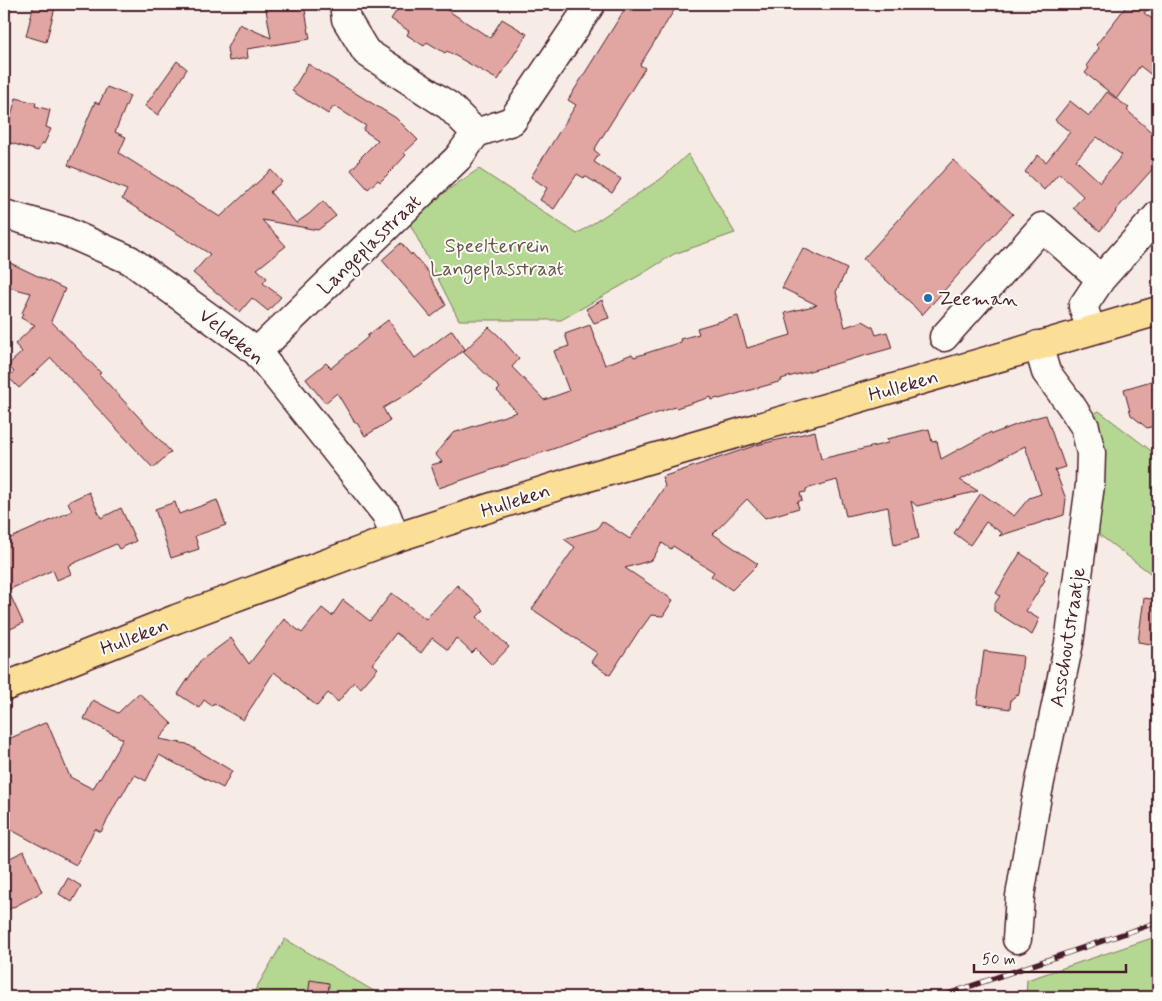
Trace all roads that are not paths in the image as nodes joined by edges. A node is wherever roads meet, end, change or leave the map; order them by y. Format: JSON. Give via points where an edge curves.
{"nodes":[{"id":1,"x":344,"y":4,"type":"edge"},
{"id":2,"x":591,"y":4,"type":"edge"},
{"id":3,"x":476,"y":133,"type":"junction"},
{"id":4,"x":4,"y":214,"type":"edge"},
{"id":5,"x":1158,"y":215,"type":"edge"},
{"id":6,"x":1102,"y":279,"type":"junction"},
{"id":7,"x":1158,"y":311,"type":"edge"},
{"id":8,"x":1091,"y":330,"type":"junction"},
{"id":9,"x":944,"y":337,"type":"dead end"},
{"id":10,"x":1038,"y":345,"type":"junction"},
{"id":11,"x":257,"y":352,"type":"junction"},
{"id":12,"x":395,"y":538,"type":"junction"},
{"id":13,"x":4,"y":688,"type":"edge"},
{"id":14,"x":1017,"y":940,"type":"dead end"}],
"edges":[{"from":1,"to":3,"type":"street","via":[[346,19],[366,52],[449,106]]},
{"from":2,"to":3,"type":"street","via":[[512,121]]},
{"from":3,"to":11,"type":"street","name":"Langeplasstraat","via":[[458,158]]},
{"from":4,"to":11,"type":"street","name":"Veldeken","via":[[64,231],[130,260]]},
{"from":5,"to":6,"type":"street"},
{"from":6,"to":8,"type":"street","via":[[1083,306]]},
{"from":6,"to":9,"type":"street","via":[[1042,227]]},
{"from":7,"to":8,"type":"main road","name":"Hulleken"},
{"from":8,"to":10,"type":"main road","name":"Hulleken"},
{"from":10,"to":12,"type":"main road","name":"Hulleken","via":[[564,484]]},
{"from":10,"to":14,"type":"street","name":"Asschoutstraatje","via":[[1046,372],[1085,427],[1091,453],[1069,643],[1037,796],[1020,896]]},
{"from":11,"to":12,"type":"street","name":"Veldeken","via":[[386,514]]},
{"from":12,"to":13,"type":"main road","name":"Hulleken","via":[[176,619]]}]}
